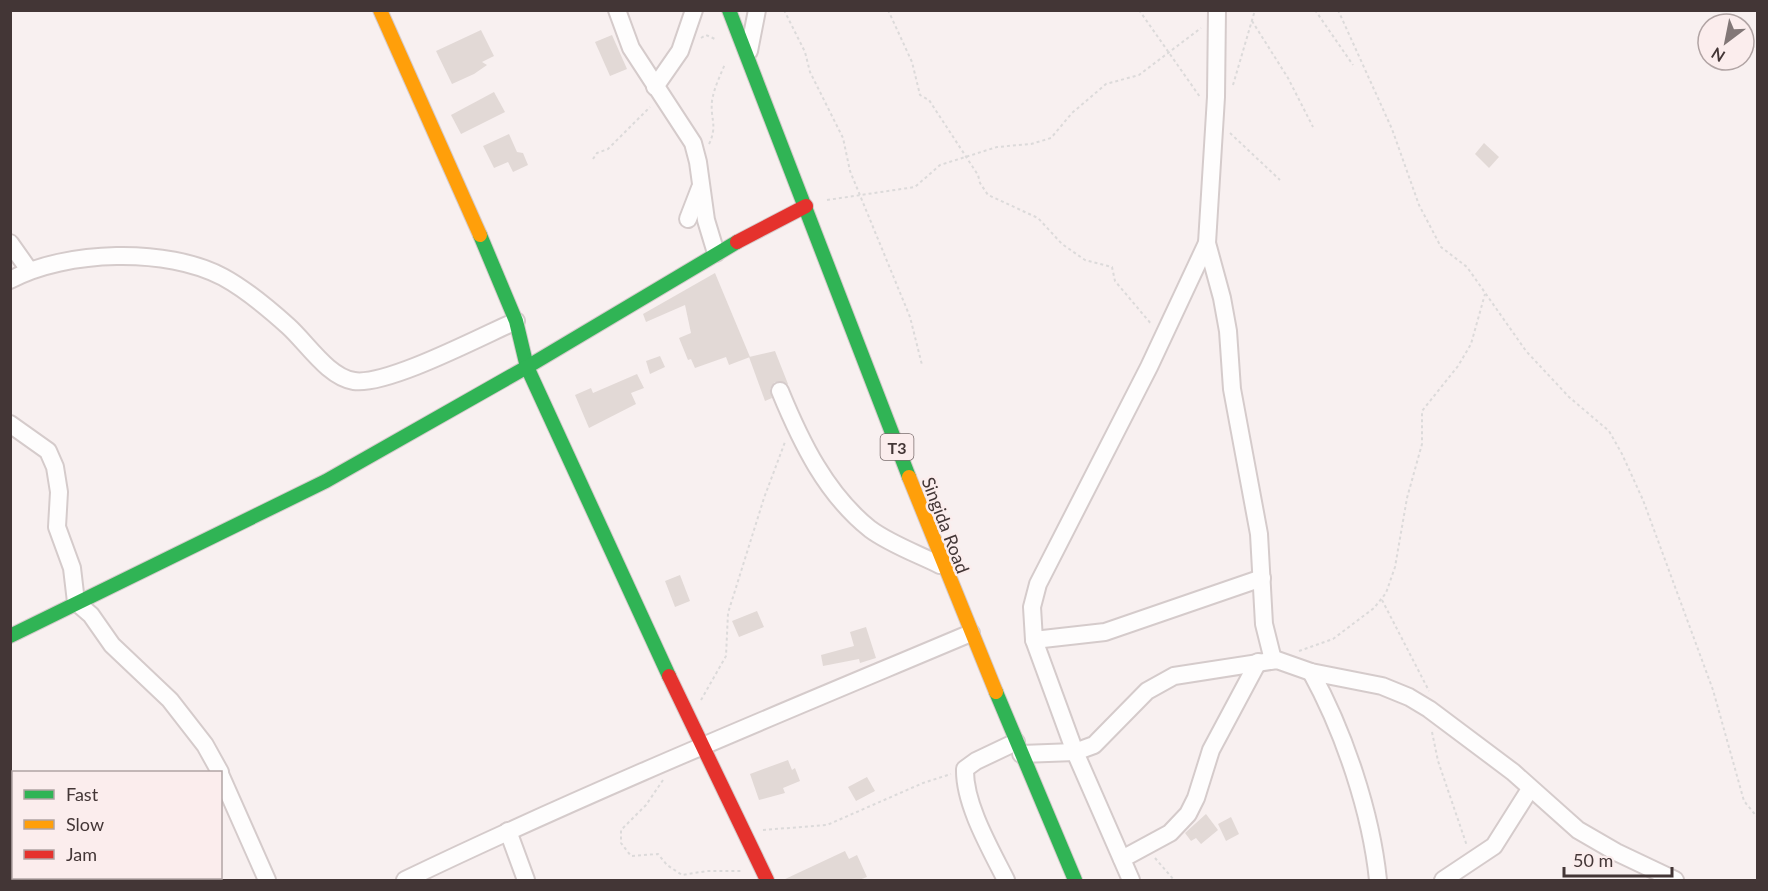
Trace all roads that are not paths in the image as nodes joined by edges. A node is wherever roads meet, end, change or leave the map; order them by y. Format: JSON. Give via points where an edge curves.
{"nodes":[{"id":1,"x":380,"y":10,"type":"edge"},
{"id":2,"x":616,"y":10,"type":"edge"},
{"id":3,"x":694,"y":10,"type":"edge"},
{"id":4,"x":729,"y":10,"type":"edge"},
{"id":5,"x":757,"y":10,"type":"edge"},
{"id":6,"x":1217,"y":13,"type":"edge"},
{"id":7,"x":746,"y":53,"type":"junction"},
{"id":8,"x":658,"y":92,"type":"junction"},
{"id":9,"x":700,"y":187,"type":"junction"},
{"id":10,"x":806,"y":206,"type":"junction"},
{"id":11,"x":688,"y":219,"type":"dead end"},
{"id":12,"x":10,"y":243,"type":"edge"},
{"id":13,"x":1207,"y":243,"type":"junction"},
{"id":14,"x":716,"y":252,"type":"junction"},
{"id":15,"x":29,"y":270,"type":"junction"},
{"id":16,"x":10,"y":280,"type":"edge"},
{"id":17,"x":516,"y":321,"type":"junction"},
{"id":18,"x":527,"y":367,"type":"junction"},
{"id":19,"x":780,"y":391,"type":"dead end"},
{"id":20,"x":10,"y":424,"type":"edge"},
{"id":21,"x":943,"y":567,"type":"junction"},
{"id":22,"x":1262,"y":578,"type":"junction"},
{"id":23,"x":76,"y":602,"type":"junction"},
{"id":24,"x":971,"y":633,"type":"junction"},
{"id":25,"x":10,"y":636,"type":"edge"},
{"id":26,"x":1034,"y":640,"type":"junction"},
{"id":27,"x":1272,"y":662,"type":"junction"},
{"id":28,"x":1311,"y":672,"type":"junction"},
{"id":29,"x":702,"y":746,"type":"junction"},
{"id":30,"x":1018,"y":748,"type":"junction"},
{"id":31,"x":1075,"y":752,"type":"junction"},
{"id":32,"x":219,"y":771,"type":"edge"},
{"id":33,"x":222,"y":778,"type":"edge"},
{"id":34,"x":1530,"y":789,"type":"junction"},
{"id":35,"x":508,"y":831,"type":"junction"},
{"id":36,"x":1122,"y":859,"type":"junction"},
{"id":37,"x":765,"y":876,"type":"edge"},
{"id":38,"x":267,"y":880,"type":"edge"},
{"id":39,"x":405,"y":880,"type":"edge"},
{"id":40,"x":526,"y":880,"type":"edge"},
{"id":41,"x":1006,"y":880,"type":"edge"},
{"id":42,"x":1075,"y":880,"type":"edge"},
{"id":43,"x":1131,"y":880,"type":"edge"},
{"id":44,"x":1378,"y":880,"type":"edge"},
{"id":45,"x":1443,"y":880,"type":"edge"},
{"id":46,"x":1675,"y":880,"type":"edge"}],
"edges":[{"from":1,"to":17,"type":"main road"},
{"from":2,"to":8,"type":"street","via":[[631,48]]},
{"from":3,"to":8,"type":"street","via":[[682,46]]},
{"from":4,"to":7,"type":"main road","name":"Singida Road","number":"T3"},
{"from":5,"to":7,"type":"street"},
{"from":6,"to":13,"type":"street"},
{"from":7,"to":10,"type":"main road","name":"Singida Road","number":"T3"},
{"from":8,"to":9,"type":"street","via":[[693,143]]},
{"from":9,"to":11,"type":"street"},
{"from":9,"to":14,"type":"street"},
{"from":10,"to":14,"type":"main road"},
{"from":10,"to":21,"type":"main road","name":"Singida Road","number":"T3"},
{"from":12,"to":15,"type":"street"},
{"from":13,"to":22,"type":"street","via":[[1226,318],[1232,389],[1256,506]]},
{"from":13,"to":26,"type":"street","via":[[1038,584],[1032,607]]},
{"from":14,"to":18,"type":"main road"},
{"from":15,"to":16,"type":"street"},
{"from":15,"to":17,"type":"street","via":[[110,256],[154,258],[202,268],[253,296],[331,368],[354,381],[389,375]]},
{"from":17,"to":18,"type":"main road"},
{"from":18,"to":23,"type":"main road","via":[[326,481]]},
{"from":18,"to":29,"type":"main road"},
{"from":19,"to":21,"type":"street","via":[[829,487],[871,529]]},
{"from":20,"to":23,"type":"street","via":[[48,451],[55,467],[57,527],[72,568]]},
{"from":21,"to":24,"type":"main road","name":"Singida Road","number":"T3"},
{"from":22,"to":26,"type":"street","via":[[1105,632]]},
{"from":22,"to":27,"type":"street","via":[[1264,624]]},
{"from":23,"to":25,"type":"main road"},
{"from":23,"to":32,"type":"street","via":[[91,615],[112,645],[170,700],[205,745]]},
{"from":24,"to":29,"type":"street"},
{"from":24,"to":30,"type":"main road","name":"Singida Road","number":"T3"},
{"from":26,"to":31,"type":"street"},
{"from":27,"to":28,"type":"street"},
{"from":27,"to":31,"type":"street","via":[[1188,672],[1167,680],[1147,692],[1094,745]]},
{"from":27,"to":36,"type":"street","via":[[1211,750],[1188,814],[1170,833]]},
{"from":28,"to":34,"type":"street","via":[[1382,686],[1432,711]]},
{"from":28,"to":44,"type":"street","via":[[1340,729]]},
{"from":29,"to":35,"type":"street"},
{"from":29,"to":37,"type":"main road"},
{"from":30,"to":31,"type":"street"},
{"from":30,"to":41,"type":"street","via":[[976,761],[965,770],[967,788],[988,845]]},
{"from":30,"to":42,"type":"main road","name":"Singida Road","number":"T3"},
{"from":31,"to":36,"type":"street"},
{"from":33,"to":38,"type":"street"},
{"from":34,"to":45,"type":"street","via":[[1494,846]]},
{"from":34,"to":46,"type":"street","via":[[1578,830]]},
{"from":35,"to":39,"type":"street"},
{"from":35,"to":40,"type":"street"},
{"from":36,"to":43,"type":"street"}]}
